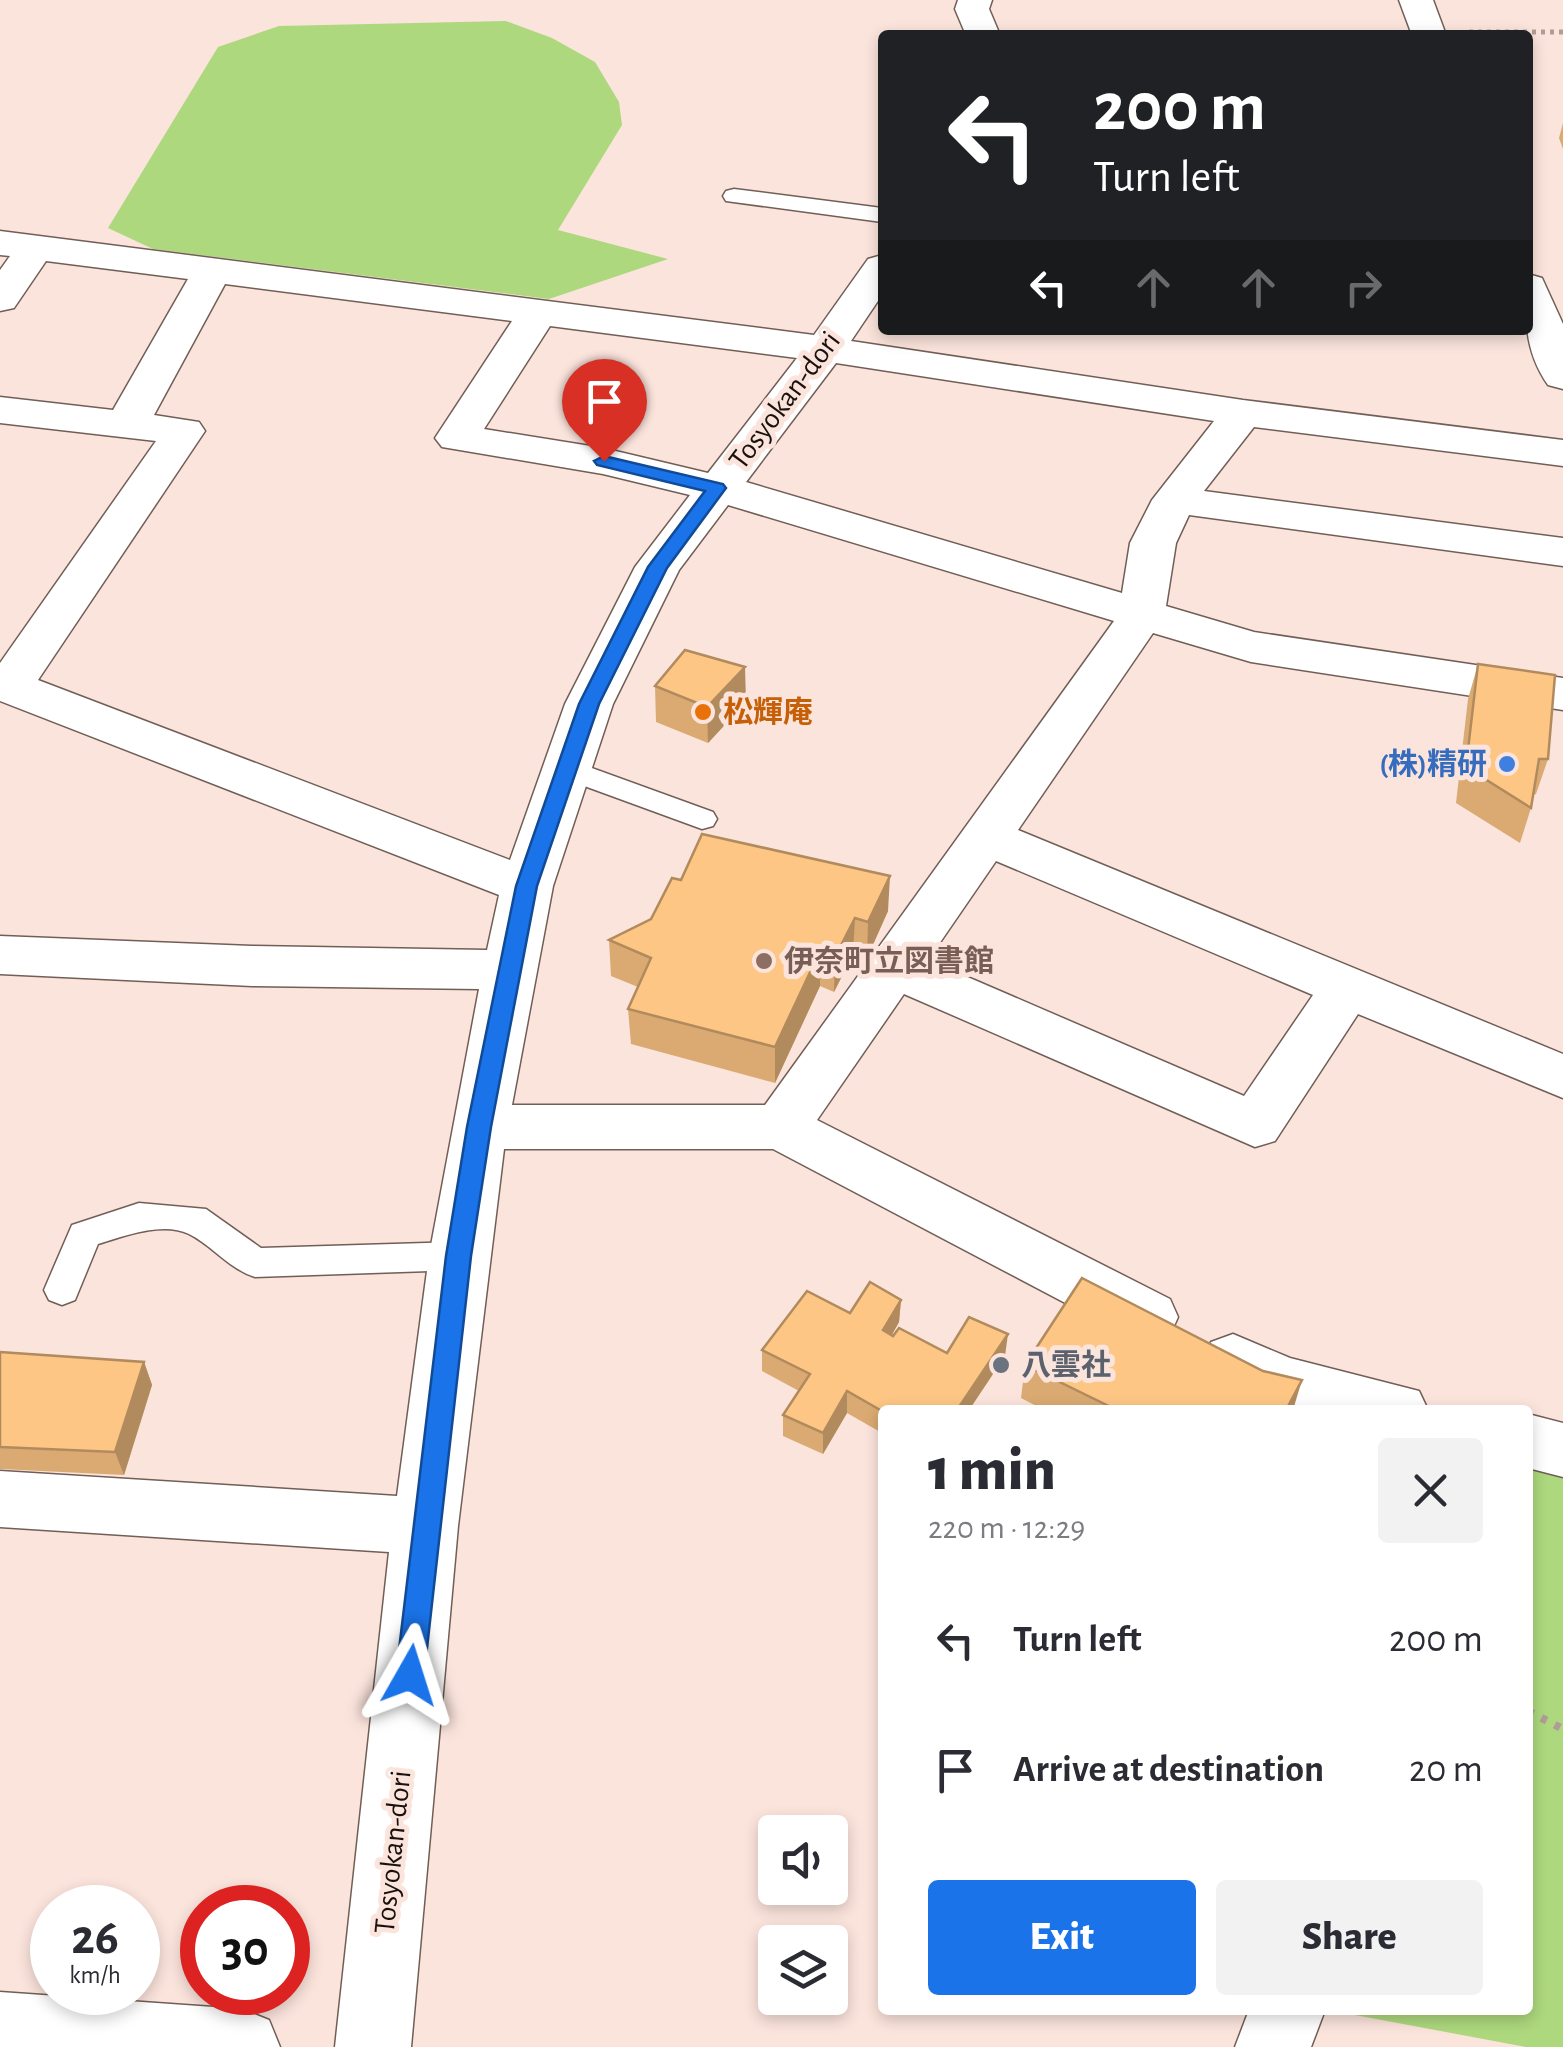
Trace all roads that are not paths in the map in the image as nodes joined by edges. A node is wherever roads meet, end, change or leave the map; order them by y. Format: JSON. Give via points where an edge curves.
{"nodes":[{"id":1,"x":975,"y":0,"type":"edge"},
{"id":2,"x":981,"y":30,"type":"edge"},
{"id":3,"x":734,"y":196,"type":"dead end"},
{"id":4,"x":878,"y":214,"type":"edge"},
{"id":5,"x":19,"y":244,"type":"edge"},
{"id":6,"x":213,"y":269,"type":"junction"},
{"id":7,"x":878,"y":272,"type":"edge"},
{"id":8,"x":0,"y":299,"type":"edge"},
{"id":9,"x":1533,"y":299,"type":"edge"},
{"id":10,"x":538,"y":312,"type":"junction"},
{"id":11,"x":825,"y":349,"type":"junction"},
{"id":12,"x":1563,"y":376,"type":"edge"},
{"id":13,"x":0,"y":410,"type":"edge"},
{"id":14,"x":1243,"y":413,"type":"junction"},
{"id":15,"x":127,"y":424,"type":"junction"},
{"id":16,"x":1563,"y":453,"type":"edge"},
{"id":17,"x":716,"y":488,"type":"junction"},
{"id":18,"x":1174,"y":500,"type":"junction"},
{"id":19,"x":1563,"y":552,"type":"edge"},
{"id":20,"x":1140,"y":617,"type":"junction"},
{"id":21,"x":4,"y":685,"type":"edge"},
{"id":22,"x":1563,"y":694,"type":"edge"},
{"id":23,"x":567,"y":769,"type":"junction"},
{"id":24,"x":702,"y":818,"type":"dead end"},
{"id":25,"x":984,"y":836,"type":"junction"},
{"id":26,"x":526,"y":886,"type":"junction"},
{"id":27,"x":0,"y":955,"type":"edge"},
{"id":28,"x":892,"y":967,"type":"junction"},
{"id":29,"x":508,"y":970,"type":"junction"},
{"id":30,"x":1348,"y":987,"type":"junction"},
{"id":31,"x":1563,"y":1078,"type":"edge"},
{"id":32,"x":479,"y":1127,"type":"junction"},
{"id":33,"x":780,"y":1127,"type":"junction"},
{"id":34,"x":459,"y":1256,"type":"junction"},
{"id":35,"x":62,"y":1290,"type":"dead end"},
{"id":36,"x":1376,"y":1405,"type":"edge"},
{"id":37,"x":1533,"y":1442,"type":"edge"},
{"id":38,"x":1563,"y":1450,"type":"edge"},
{"id":39,"x":0,"y":1499,"type":"edge"},
{"id":40,"x":426,"y":1526,"type":"junction"},
{"id":41,"x":1285,"y":2015,"type":"edge"},
{"id":42,"x":15,"y":2036,"type":"edge"},
{"id":43,"x":242,"y":2047,"type":"edge"},
{"id":44,"x":373,"y":2047,"type":"edge"},
{"id":45,"x":1273,"y":2047,"type":"edge"}],
"edges":[{"from":1,"to":2,"type":"street"},
{"from":3,"to":4,"type":"lane"},
{"from":5,"to":6,"type":"street"},
{"from":5,"to":8,"type":"street"},
{"from":6,"to":10,"type":"street"},
{"from":6,"to":15,"type":"street"},
{"from":7,"to":11,"type":"street","name":"Tosyokan-dori"},
{"from":9,"to":12,"type":"street"},
{"from":10,"to":11,"type":"street"},
{"from":10,"to":17,"type":"street","via":[[457,438],[604,461]]},
{"from":11,"to":14,"type":"street"},
{"from":11,"to":17,"type":"street","name":"Tosyokan-dori"},
{"from":13,"to":15,"type":"street"},
{"from":14,"to":16,"type":"street"},
{"from":14,"to":18,"type":"street"},
{"from":15,"to":21,"type":"street","via":[[184,431]]},
{"from":17,"to":20,"type":"street"},
{"from":17,"to":23,"type":"street","name":"Tosyokan-dori","via":[[658,567],[589,704]]},
{"from":18,"to":19,"type":"street"},
{"from":18,"to":20,"type":"street","via":[[1154,543]]},
{"from":20,"to":22,"type":"street","via":[[1251,647]]},
{"from":20,"to":25,"type":"street"},
{"from":21,"to":26,"type":"street"},
{"from":23,"to":24,"type":"lane"},
{"from":23,"to":26,"type":"street","name":"Tosyokan-dori"},
{"from":25,"to":28,"type":"street"},
{"from":25,"to":30,"type":"street"},
{"from":26,"to":29,"type":"street","name":"Tosyokan-dori"},
{"from":27,"to":29,"type":"street"},
{"from":28,"to":30,"type":"street","via":[[1255,1125]]},
{"from":28,"to":33,"type":"street"},
{"from":29,"to":32,"type":"street","name":"Tosyokan-dori"},
{"from":30,"to":31,"type":"street"},
{"from":32,"to":33,"type":"street"},
{"from":32,"to":34,"type":"street","name":"Tosyokan-dori"},
{"from":33,"to":36,"type":"street","via":[[1278,1382]]},
{"from":34,"to":35,"type":"lane","via":[[255,1264],[194,1219],[139,1217],[84,1235]]},
{"from":34,"to":40,"type":"street","name":"Tosyokan-dori"},
{"from":37,"to":38,"type":"street"},
{"from":39,"to":40,"type":"street"},
{"from":40,"to":44,"type":"street","name":"Tosyokan-dori"},
{"from":41,"to":45,"type":"street"},
{"from":42,"to":43,"type":"street"}]}
